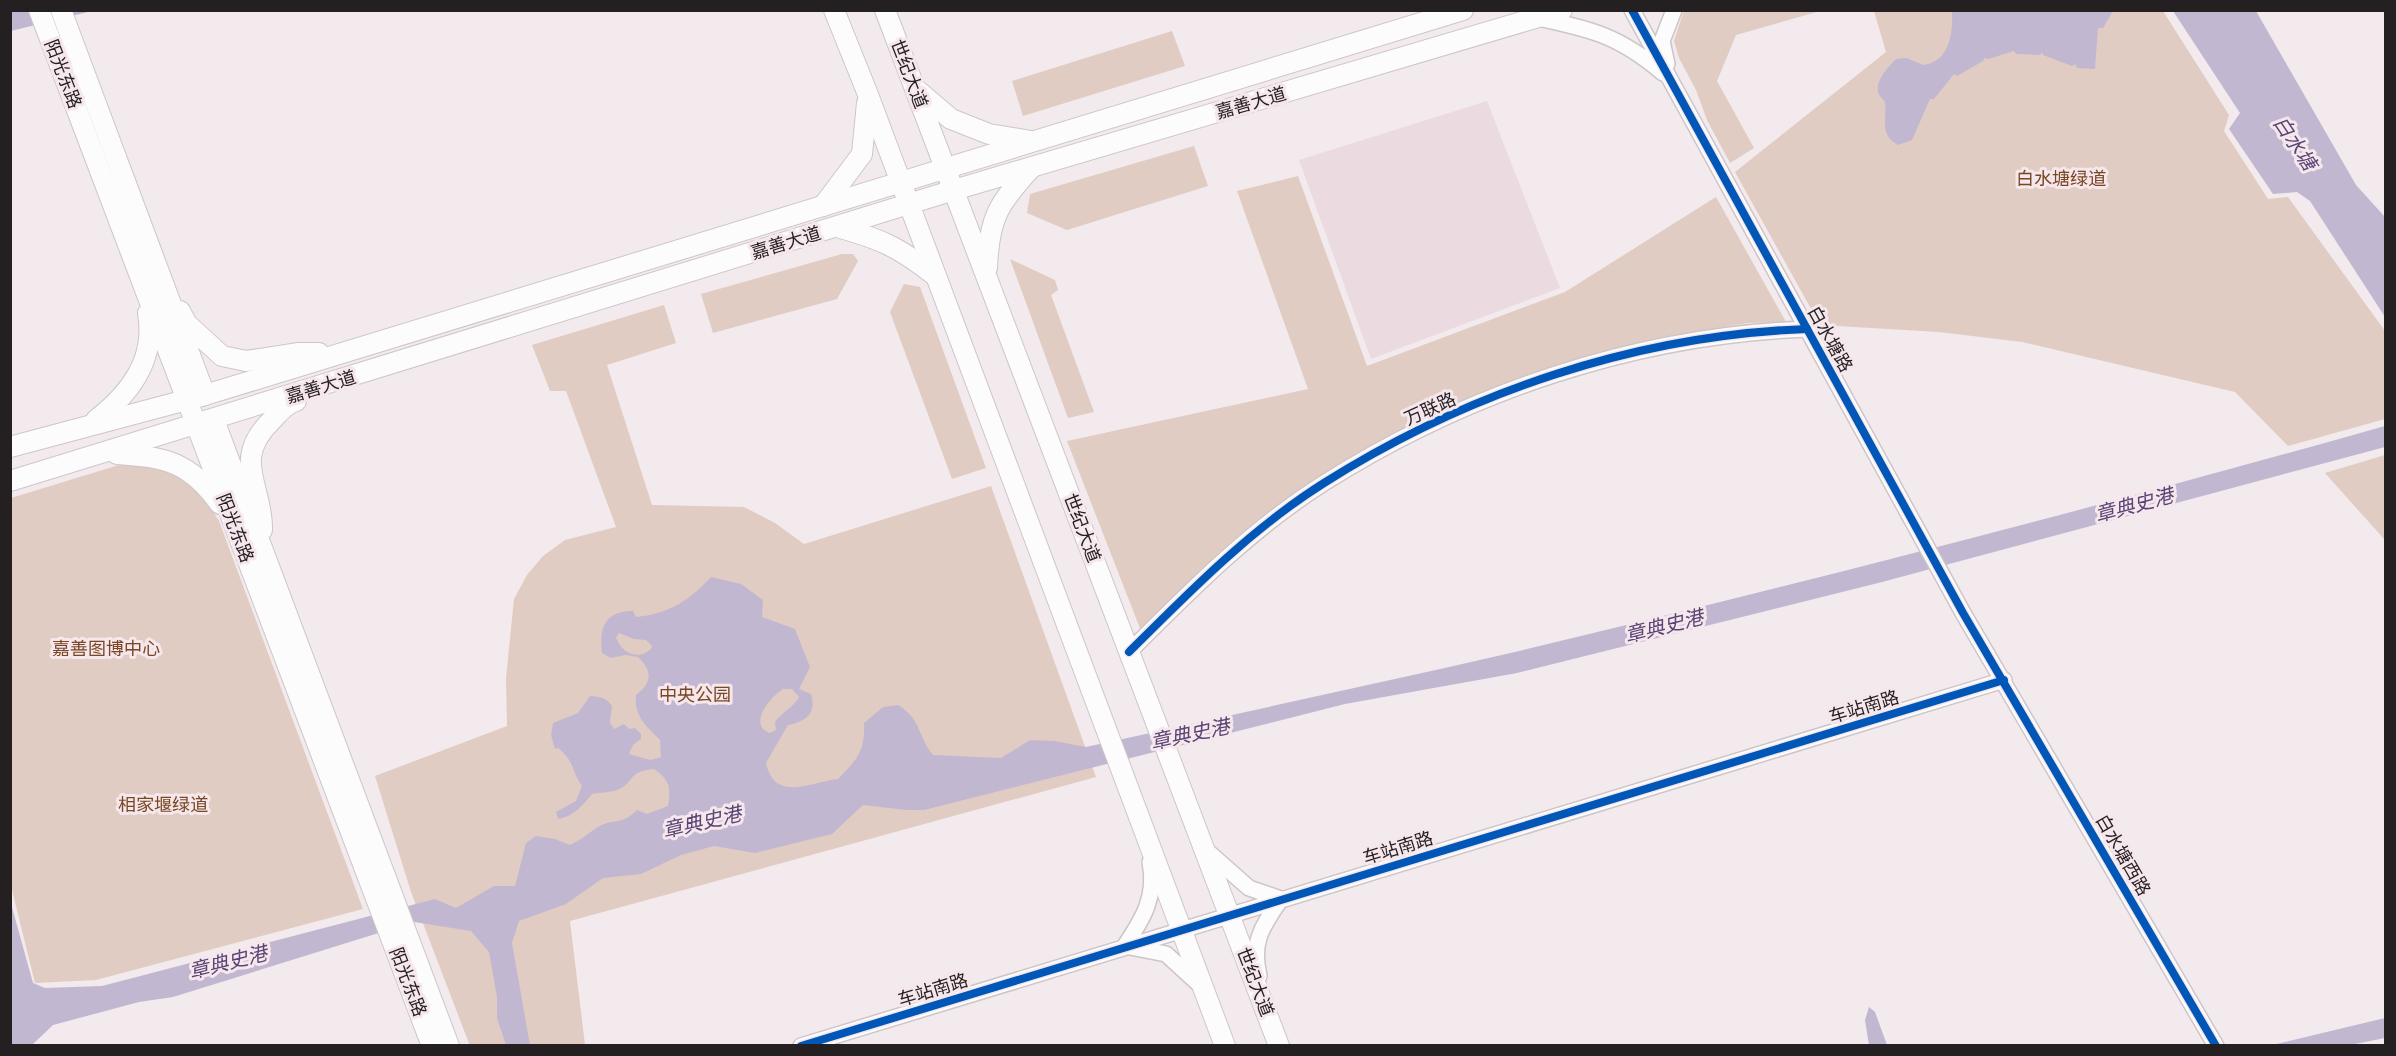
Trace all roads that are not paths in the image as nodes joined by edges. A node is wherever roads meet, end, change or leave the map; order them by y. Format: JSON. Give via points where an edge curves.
{"nodes":[{"id":1,"x":39,"y":10,"type":"edge"},
{"id":2,"x":61,"y":10,"type":"edge"},
{"id":3,"x":834,"y":10,"type":"edge"},
{"id":4,"x":885,"y":10,"type":"edge"},
{"id":5,"x":1463,"y":10,"type":"edge"},
{"id":6,"x":1562,"y":10,"type":"edge"},
{"id":7,"x":1632,"y":10,"type":"edge"},
{"id":8,"x":1674,"y":10,"type":"edge"},
{"id":9,"x":1538,"y":18,"type":"junction"},
{"id":10,"x":1670,"y":79,"type":"junction"},
{"id":11,"x":914,"y":88,"type":"junction"},
{"id":12,"x":867,"y":92,"type":"junction"},
{"id":13,"x":1036,"y":142,"type":"junction"},
{"id":14,"x":1031,"y":168,"type":"junction"},
{"id":15,"x":947,"y":169,"type":"junction"},
{"id":16,"x":901,"y":183,"type":"junction"},
{"id":17,"x":954,"y":190,"type":"junction"},
{"id":18,"x":908,"y":205,"type":"junction"},
{"id":19,"x":823,"y":206,"type":"junction"},
{"id":20,"x":837,"y":227,"type":"junction"},
{"id":21,"x":934,"y":275,"type":"junction"},
{"id":22,"x":987,"y":277,"type":"junction"},
{"id":23,"x":154,"y":286,"type":"junction"},
{"id":24,"x":1807,"y":329,"type":"junction"},
{"id":25,"x":339,"y":354,"type":"junction"},
{"id":26,"x":322,"y":387,"type":"junction"},
{"id":27,"x":196,"y":397,"type":"junction"},
{"id":28,"x":205,"y":423,"type":"junction"},
{"id":29,"x":89,"y":426,"type":"junction"},
{"id":30,"x":10,"y":447,"type":"edge"},
{"id":31,"x":102,"y":453,"type":"junction"},
{"id":32,"x":10,"y":481,"type":"edge"},
{"id":33,"x":232,"y":519,"type":"junction"},
{"id":34,"x":262,"y":548,"type":"junction"},
{"id":35,"x":1129,"y":652,"type":"junction"},
{"id":36,"x":2004,"y":680,"type":"junction"},
{"id":37,"x":1143,"y":827,"type":"junction"},
{"id":38,"x":1203,"y":847,"type":"junction"},
{"id":39,"x":383,"y":894,"type":"junction"},
{"id":40,"x":1281,"y":899,"type":"junction"},
{"id":41,"x":1229,"y":915,"type":"junction"},
{"id":42,"x":1181,"y":930,"type":"junction"},
{"id":43,"x":1124,"y":947,"type":"junction"},
{"id":44,"x":405,"y":952,"type":"junction"},
{"id":45,"x":1204,"y":989,"type":"junction"},
{"id":46,"x":1268,"y":1015,"type":"junction"},
{"id":47,"x":2213,"y":1040,"type":"edge"},
{"id":48,"x":432,"y":1046,"type":"edge"},
{"id":49,"x":448,"y":1046,"type":"edge"},
{"id":50,"x":801,"y":1046,"type":"edge"},
{"id":51,"x":1225,"y":1046,"type":"edge"},
{"id":52,"x":1279,"y":1046,"type":"edge"}],
"edges":[{"from":1,"to":23,"type":"main road","name":"阳光东路"},
{"from":2,"to":23,"type":"main road","name":"阳光东路"},
{"from":3,"to":12,"type":"main road"},
{"from":4,"to":11,"type":"main road","name":"世纪大道"},
{"from":5,"to":13,"type":"main road","name":"嘉善大道"},
{"from":6,"to":9,"type":"main road","name":"嘉善大道"},
{"from":7,"to":10,"type":"street","name":"白水塘路"},
{"from":8,"to":10,"type":"street","via":[[1662,41]]},
{"from":9,"to":10,"type":"street","via":[[1585,28],[1623,42]]},
{"from":9,"to":14,"type":"main road","name":"嘉善大道"},
{"from":10,"to":24,"type":"street","name":"白水塘路"},
{"from":11,"to":13,"type":"main road","via":[[951,119],[989,134]]},
{"from":11,"to":15,"type":"main road","name":"世纪大道"},
{"from":12,"to":16,"type":"main road"},
{"from":12,"to":19,"type":"main road","via":[[862,154]]},
{"from":13,"to":15,"type":"main road","name":"嘉善大道"},
{"from":14,"to":17,"type":"main road","name":"嘉善大道"},
{"from":14,"to":22,"type":"main road","via":[[994,217],[988,237]]},
{"from":15,"to":16,"type":"main road","name":"嘉善大道"},
{"from":15,"to":17,"type":"main road","name":"世纪大道"},
{"from":16,"to":18,"type":"main road"},
{"from":16,"to":19,"type":"main road","name":"嘉善大道"},
{"from":17,"to":18,"type":"main road","name":"嘉善大道"},
{"from":17,"to":22,"type":"main road","name":"世纪大道"},
{"from":18,"to":20,"type":"main road","name":"嘉善大道"},
{"from":18,"to":21,"type":"main road"},
{"from":19,"to":25,"type":"main road","name":"嘉善大道"},
{"from":20,"to":21,"type":"main road","via":[[901,250]]},
{"from":20,"to":26,"type":"main road","name":"嘉善大道"},
{"from":21,"to":37,"type":"main road"},
{"from":22,"to":35,"type":"main road","name":"世纪大道"},
{"from":23,"to":25,"type":"main road","via":[[222,356],[246,361],[299,353]]},
{"from":23,"to":27,"type":"main road","name":"阳光东路"},
{"from":23,"to":29,"type":"main road","via":[[151,330],[141,369],[120,401]]},
{"from":24,"to":35,"type":"street","name":"万联路","via":[[1747,331],[1575,366],[1412,433],[1323,484],[1253,536],[1205,575]]},
{"from":24,"to":36,"type":"street","name":"白水塘路"},
{"from":25,"to":27,"type":"main road","name":"嘉善大道"},
{"from":26,"to":28,"type":"main road","name":"嘉善大道"},
{"from":26,"to":34,"type":"main road","via":[[315,395],[289,402],[259,432],[249,468],[263,512]]},
{"from":27,"to":28,"type":"main road","name":"阳光东路"},
{"from":27,"to":29,"type":"main road","name":"嘉善大道"},
{"from":28,"to":31,"type":"main road","name":"嘉善大道"},
{"from":28,"to":33,"type":"main road","name":"阳光东路"},
{"from":28,"to":34,"type":"main road","name":"阳光东路"},
{"from":29,"to":30,"type":"main road","name":"嘉善大道"},
{"from":31,"to":32,"type":"main road","name":"嘉善大道"},
{"from":31,"to":33,"type":"main road","via":[[156,457],[189,470]]},
{"from":33,"to":39,"type":"main road","name":"阳光东路"},
{"from":34,"to":39,"type":"main road","name":"阳光东路"},
{"from":35,"to":38,"type":"main road","name":"世纪大道"},
{"from":36,"to":40,"type":"street","name":"车站南路"},
{"from":36,"to":47,"type":"street","name":"白水塘西路"},
{"from":37,"to":42,"type":"main road"},
{"from":37,"to":43,"type":"street","via":[[1152,893],[1147,913]]},
{"from":38,"to":40,"type":"street","via":[[1249,888]]},
{"from":38,"to":41,"type":"main road","name":"世纪大道"},
{"from":39,"to":44,"type":"main road","name":"阳光东路"},
{"from":40,"to":41,"type":"street","name":"车站南路"},
{"from":40,"to":46,"type":"street","via":[[1264,924],[1255,948]]},
{"from":41,"to":42,"type":"street","name":"车站南路"},
{"from":41,"to":46,"type":"main road","name":"世纪大道"},
{"from":42,"to":43,"type":"street","name":"车站南路"},
{"from":42,"to":45,"type":"main road"},
{"from":43,"to":45,"type":"street","via":[[1166,954]]},
{"from":43,"to":50,"type":"street","name":"车站南路"},
{"from":44,"to":48,"type":"main road","name":"阳光东路"},
{"from":44,"to":49,"type":"main road","name":"阳光东路"},
{"from":45,"to":51,"type":"main road"},
{"from":46,"to":52,"type":"main road","name":"世纪大道"}]}
